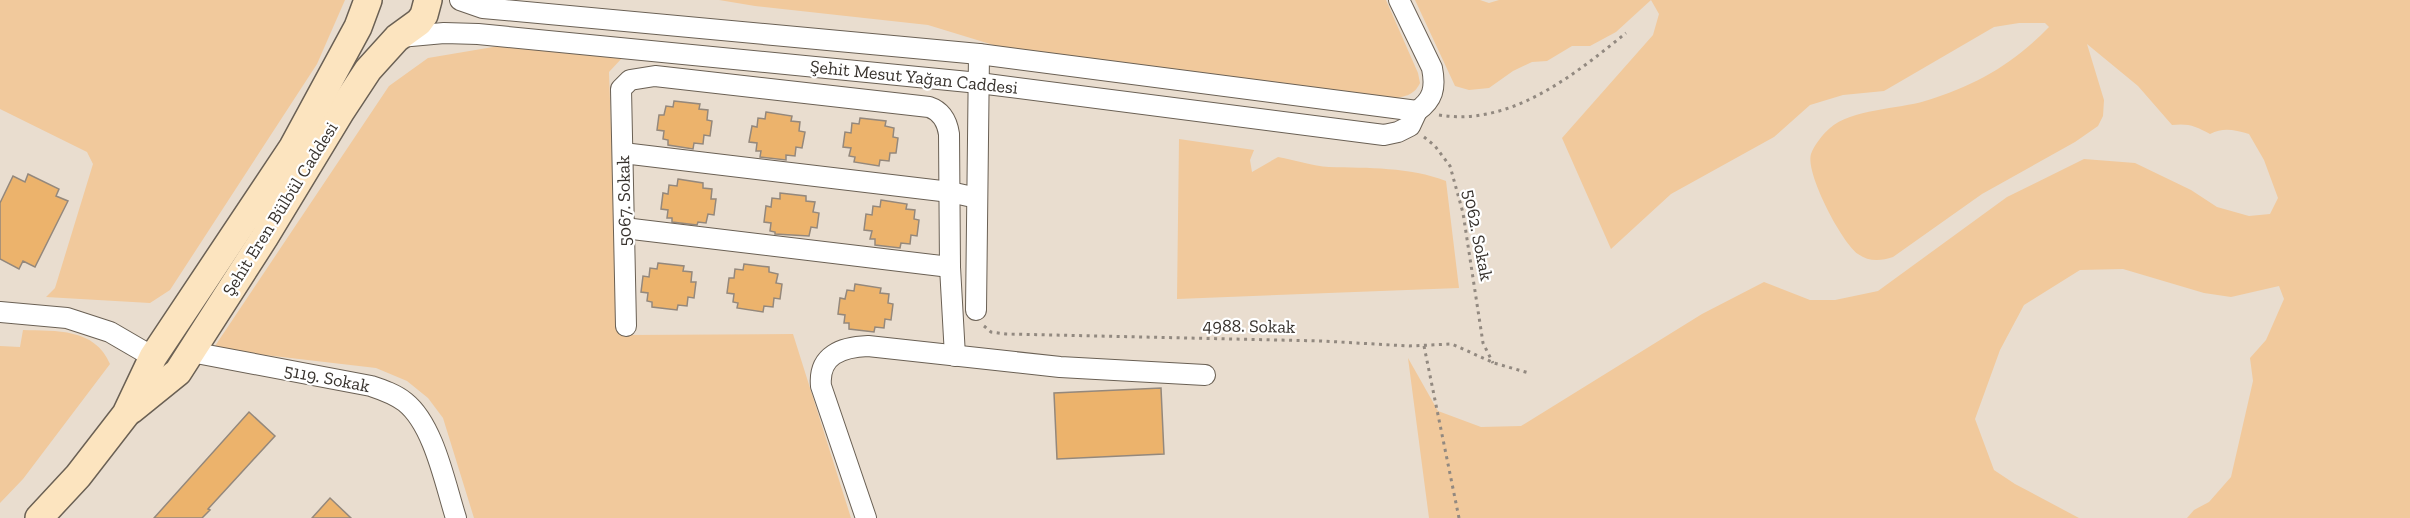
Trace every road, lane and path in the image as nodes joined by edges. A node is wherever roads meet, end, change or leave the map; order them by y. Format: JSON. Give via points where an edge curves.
{"nodes":[{"id":1,"x":368,"y":0,"type":"edge"},
{"id":2,"x":428,"y":0,"type":"edge"},
{"id":3,"x":460,"y":0,"type":"edge"},
{"id":4,"x":1399,"y":0,"type":"edge"},
{"id":5,"x":358,"y":27,"type":"junction"},
{"id":6,"x":1626,"y":33,"type":"dead end"},
{"id":7,"x":397,"y":38,"type":"junction"},
{"id":8,"x":979,"y":54,"type":"junction"},
{"id":9,"x":979,"y":83,"type":"junction"},
{"id":10,"x":1414,"y":119,"type":"junction"},
{"id":11,"x":623,"y":153,"type":"junction"},
{"id":12,"x":950,"y":192,"type":"junction"},
{"id":13,"x":977,"y":198,"type":"junction"},
{"id":14,"x":624,"y":228,"type":"junction"},
{"id":15,"x":950,"y":267,"type":"junction"},
{"id":16,"x":976,"y":310,"type":"joint"},
{"id":17,"x":0,"y":312,"type":"edge"},
{"id":18,"x":626,"y":326,"type":"dead end"},
{"id":19,"x":1425,"y":346,"type":"junction"},
{"id":20,"x":955,"y":356,"type":"junction"},
{"id":21,"x":153,"y":357,"type":"junction"},
{"id":22,"x":184,"y":362,"type":"junction"},
{"id":23,"x":1494,"y":363,"type":"junction"},
{"id":24,"x":1529,"y":373,"type":"dead end"},
{"id":25,"x":1205,"y":375,"type":"dead end"},
{"id":26,"x":126,"y":414,"type":"junction"},
{"id":27,"x":39,"y":518,"type":"edge"},
{"id":28,"x":456,"y":518,"type":"edge"},
{"id":29,"x":866,"y":518,"type":"edge"},
{"id":30,"x":1459,"y":518,"type":"edge"}],
"edges":[{"from":1,"to":5,"type":"street","name":"Şehit Eren Bülbül Caddesi"},
{"from":2,"to":7,"type":"street","name":"Şehit Eren Bülbül Caddesi","via":[[419,22]]},
{"from":3,"to":8,"type":"street","name":"Şehit Mesut Yağan Caddesi","via":[[483,8]]},
{"from":4,"to":10,"type":"street","via":[[1434,77],[1432,96]]},
{"from":5,"to":7,"type":"street"},
{"from":5,"to":21,"type":"street","name":"Şehit Eren Bülbül Caddesi","via":[[279,171]]},
{"from":6,"to":10,"type":"path","via":[[1573,75],[1518,104],[1485,115]]},
{"from":7,"to":9,"type":"street","name":"Şehit Mesut Yağan Caddesi","via":[[478,34]]},
{"from":7,"to":22,"type":"street","name":"Şehit Eren Bülbül Caddesi","via":[[368,70],[340,111]]},
{"from":8,"to":9,"type":"street"},
{"from":8,"to":10,"type":"street","name":"Şehit Mesut Yağan Caddesi"},
{"from":9,"to":10,"type":"street","name":"Şehit Mesut Yağan Caddesi","via":[[1384,135],[1398,132]]},
{"from":9,"to":13,"type":"street"},
{"from":10,"to":23,"type":"path","name":"5062. Sokak","via":[[1449,166],[1463,213],[1483,343]]},
{"from":11,"to":12,"type":"street"},
{"from":11,"to":12,"type":"street","name":"5067. Sokak","via":[[621,89],[630,80],[655,76],[929,107],[939,112],[948,129]]},
{"from":11,"to":14,"type":"street","name":"5067. Sokak"},
{"from":12,"to":13,"type":"street"},
{"from":12,"to":15,"type":"street"},
{"from":13,"to":16,"type":"street"},
{"from":14,"to":15,"type":"street"},
{"from":14,"to":18,"type":"street","name":"5067. Sokak"},
{"from":15,"to":20,"type":"street"},
{"from":16,"to":19,"type":"path","name":"4988. Sokak","via":[[990,332],[1006,334]]},
{"from":17,"to":21,"type":"street","via":[[67,318],[110,332]]},
{"from":19,"to":23,"type":"path","name":"4988. Sokak","via":[[1452,344]]},
{"from":19,"to":30,"type":"path"},
{"from":20,"to":25,"type":"street","via":[[1060,367]]},
{"from":20,"to":29,"type":"street","via":[[856,347],[838,352],[822,368],[821,386]]},
{"from":21,"to":22,"type":"street"},
{"from":21,"to":26,"type":"street","name":"Şehit Eren Bülbül Caddesi"},
{"from":22,"to":26,"type":"street","name":"Şehit Eren Bülbül Caddesi"},
{"from":22,"to":28,"type":"street","name":"5119. Sokak","via":[[371,386],[389,392],[420,419]]},
{"from":23,"to":24,"type":"path","name":"4988. Sokak"},
{"from":26,"to":27,"type":"street","name":"Şehit Eren Bülbül Caddesi"}]}
